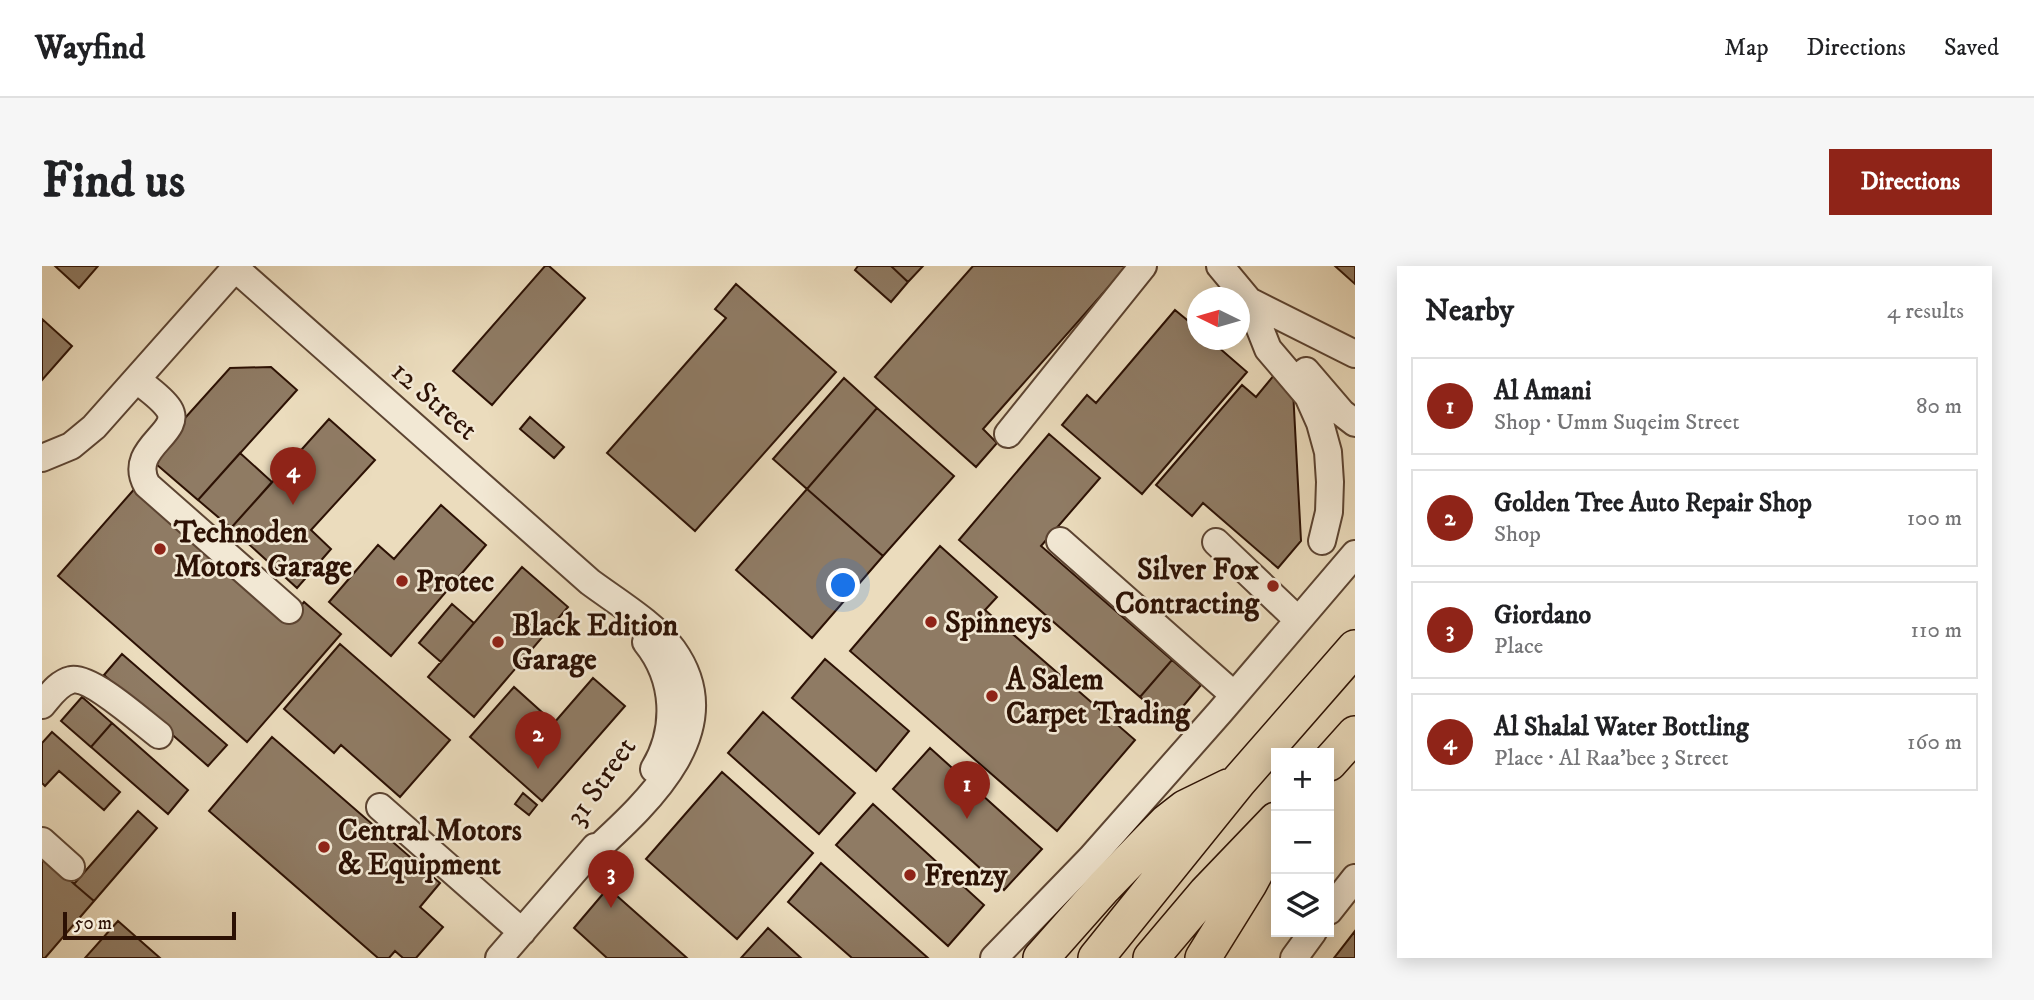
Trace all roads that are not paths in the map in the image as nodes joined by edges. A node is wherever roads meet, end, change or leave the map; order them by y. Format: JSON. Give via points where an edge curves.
{"nodes":[{"id":1,"x":1143,"y":266,"type":"edge"},
{"id":2,"x":1220,"y":266,"type":"edge"},
{"id":3,"x":236,"y":267,"type":"edge"},
{"id":4,"x":1237,"y":287,"type":"edge"},
{"id":5,"x":1250,"y":302,"type":"edge"},
{"id":6,"x":1250,"y":302,"type":"edge"},
{"id":7,"x":1250,"y":304,"type":"edge"},
{"id":8,"x":1355,"y":354,"type":"edge"},
{"id":9,"x":137,"y":380,"type":"junction"},
{"id":10,"x":1355,"y":423,"type":"edge"},
{"id":11,"x":1008,"y":434,"type":"dead end"},
{"id":12,"x":42,"y":458,"type":"edge"},
{"id":13,"x":1060,"y":541,"type":"dead end"},
{"id":14,"x":1322,"y":541,"type":"dead end"},
{"id":15,"x":1216,"y":542,"type":"dead end"},
{"id":16,"x":1355,"y":554,"type":"edge"},
{"id":17,"x":590,"y":582,"type":"joint"},
{"id":18,"x":289,"y":610,"type":"dead end"},
{"id":19,"x":1298,"y":620,"type":"junction"},
{"id":20,"x":1355,"y":648,"type":"edge"},
{"id":21,"x":1234,"y":695,"type":"junction"},
{"id":22,"x":42,"y":705,"type":"edge"},
{"id":23,"x":1355,"y":734,"type":"edge"},
{"id":24,"x":159,"y":736,"type":"dead end"},
{"id":25,"x":1334,"y":757,"type":"edge"},
{"id":26,"x":1238,"y":782,"type":"junction"},
{"id":27,"x":380,"y":807,"type":"dead end"},
{"id":28,"x":1271,"y":825,"type":"edge"},
{"id":29,"x":42,"y":841,"type":"edge"},
{"id":30,"x":1271,"y":842,"type":"edge"},
{"id":31,"x":71,"y":867,"type":"dead end"},
{"id":32,"x":1355,"y":878,"type":"edge"},
{"id":33,"x":1334,"y":905,"type":"edge"},
{"id":34,"x":522,"y":932,"type":"junction"},
{"id":35,"x":1309,"y":937,"type":"edge"},
{"id":36,"x":499,"y":958,"type":"edge"},
{"id":37,"x":994,"y":958,"type":"edge"},
{"id":38,"x":1041,"y":958,"type":"edge"},
{"id":39,"x":1096,"y":958,"type":"edge"},
{"id":40,"x":1151,"y":958,"type":"edge"},
{"id":41,"x":1203,"y":958,"type":"edge"},
{"id":42,"x":1294,"y":958,"type":"edge"}],
"edges":[{"from":1,"to":11,"type":"street"},
{"from":2,"to":4,"type":"street"},
{"from":3,"to":9,"type":"street"},
{"from":3,"to":17,"type":"street","name":"12 Street"},
{"from":5,"to":8,"type":"street"},
{"from":6,"to":10,"type":"street"},
{"from":7,"to":14,"type":"street","via":[[1268,349],[1308,396],[1320,423],[1331,482]]},
{"from":9,"to":12,"type":"street","via":[[83,438]]},
{"from":9,"to":18,"type":"street","via":[[172,416],[170,426],[142,462],[147,485]]},
{"from":13,"to":21,"type":"street"},
{"from":15,"to":19,"type":"street"},
{"from":16,"to":19,"type":"street"},
{"from":17,"to":34,"type":"street","name":"31 Street","via":[[673,651],[687,678],[691,709],[687,740],[673,767]]},
{"from":19,"to":21,"type":"street"},
{"from":20,"to":26,"type":"main road"},
{"from":21,"to":37,"type":"street","via":[[1091,858]]},
{"from":22,"to":24,"type":"street","via":[[56,688],[79,680],[103,691]]},
{"from":23,"to":25,"type":"main road"},
{"from":26,"to":38,"type":"main road","via":[[1167,822]]},
{"from":26,"to":39,"type":"main road"},
{"from":27,"to":34,"type":"street"},
{"from":28,"to":40,"type":"main road"},
{"from":29,"to":31,"type":"street"},
{"from":30,"to":41,"type":"main road"},
{"from":32,"to":33,"type":"street"},
{"from":34,"to":36,"type":"street","name":"31 Street"},
{"from":35,"to":42,"type":"street"}]}
